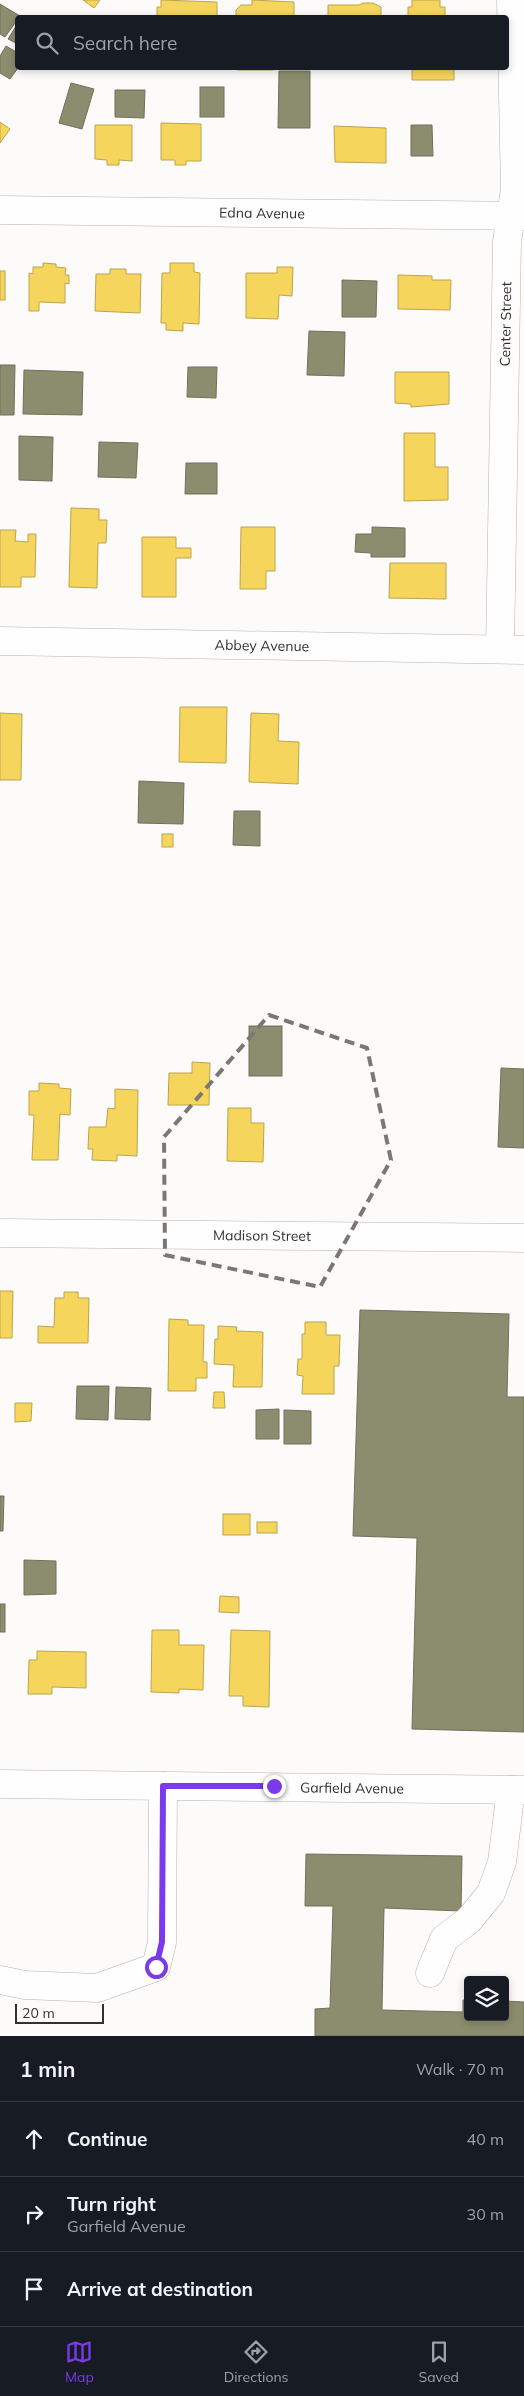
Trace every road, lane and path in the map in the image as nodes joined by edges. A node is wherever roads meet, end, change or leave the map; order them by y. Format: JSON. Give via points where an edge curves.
{"nodes":[{"id":1,"x":511,"y":0,"type":"edge"},
{"id":2,"x":0,"y":210,"type":"edge"},
{"id":3,"x":517,"y":216,"type":"edge"},
{"id":4,"x":0,"y":641,"type":"edge"},
{"id":5,"x":512,"y":650,"type":"edge"},
{"id":6,"x":0,"y":1234,"type":"edge"},
{"id":7,"x":524,"y":1238,"type":"edge"},
{"id":8,"x":0,"y":1784,"type":"edge"},
{"id":9,"x":163,"y":1786,"type":"junction"},
{"id":10,"x":518,"y":1790,"type":"edge"},
{"id":11,"x":430,"y":1973,"type":"dead end"},
{"id":12,"x":0,"y":1980,"type":"edge"}],
"edges":[{"from":1,"to":3,"type":"street","name":"Center Street"},
{"from":2,"to":3,"type":"street","name":"Edna Avenue"},
{"from":3,"to":5,"type":"street","name":"Center Street","via":[[507,252]]},
{"from":4,"to":5,"type":"street","name":"Abbey Avenue"},
{"from":6,"to":7,"type":"street","name":"Madison Street"},
{"from":8,"to":9,"type":"street","name":"Garfield Avenue"},
{"from":9,"to":10,"type":"street","name":"Garfield Avenue"},
{"from":9,"to":12,"type":"street","via":[[162,1942],[156,1967],[97,1988],[25,1985]]},
{"from":10,"to":11,"type":"street","via":[[502,1862],[490,1893],[469,1920],[444,1939]]}]}
